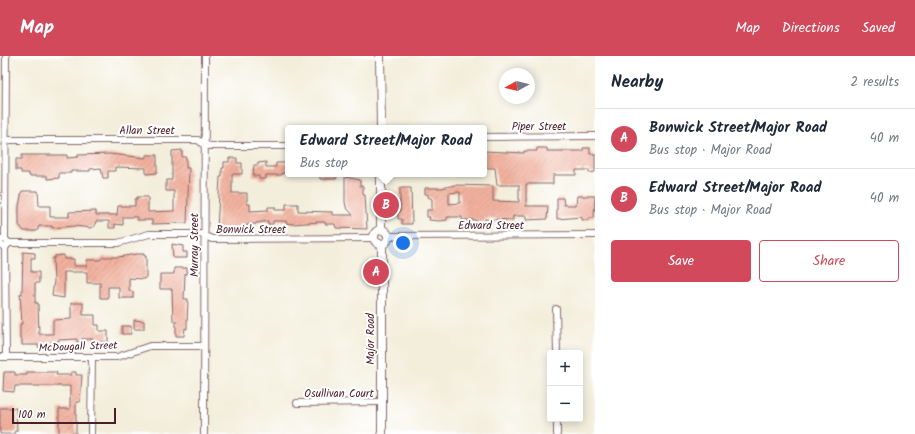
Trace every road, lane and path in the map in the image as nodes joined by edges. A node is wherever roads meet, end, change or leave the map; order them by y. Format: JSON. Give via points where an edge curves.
{"nodes":[{"id":1,"x":6,"y":56,"type":"edge"},
{"id":2,"x":205,"y":56,"type":"edge"},
{"id":3,"x":380,"y":56,"type":"edge"},
{"id":4,"x":381,"y":125,"type":"edge"},
{"id":5,"x":595,"y":136,"type":"edge"},
{"id":6,"x":487,"y":137,"type":"edge"},
{"id":7,"x":5,"y":140,"type":"junction"},
{"id":8,"x":204,"y":145,"type":"junction"},
{"id":9,"x":285,"y":146,"type":"edge"},
{"id":10,"x":381,"y":177,"type":"edge"},
{"id":11,"x":381,"y":230,"type":"junction"},
{"id":12,"x":595,"y":235,"type":"edge"},
{"id":13,"x":388,"y":236,"type":"junction"},
{"id":14,"x":205,"y":237,"type":"junction"},
{"id":15,"x":374,"y":238,"type":"junction"},
{"id":16,"x":4,"y":243,"type":"edge"},
{"id":17,"x":382,"y":244,"type":"junction"},
{"id":18,"x":556,"y":309,"type":"dead end"},
{"id":19,"x":203,"y":346,"type":"junction"},
{"id":20,"x":557,"y":350,"type":"edge"},
{"id":21,"x":3,"y":357,"type":"edge"},
{"id":22,"x":92,"y":357,"type":"junction"},
{"id":23,"x":382,"y":402,"type":"junction"},
{"id":24,"x":297,"y":403,"type":"dead end"},
{"id":25,"x":557,"y":422,"type":"edge"},
{"id":26,"x":91,"y":434,"type":"edge"},
{"id":27,"x":204,"y":434,"type":"edge"},
{"id":28,"x":382,"y":434,"type":"edge"},
{"id":29,"x":557,"y":434,"type":"edge"}],
"edges":[{"from":1,"to":7,"type":"street"},
{"from":2,"to":8,"type":"street","name":"Murray Street"},
{"from":3,"to":4,"type":"street"},
{"from":5,"to":6,"type":"street","name":"Piper Street"},
{"from":7,"to":8,"type":"street","name":"Allan Street","via":[[198,140]]},
{"from":7,"to":16,"type":"street"},
{"from":8,"to":9,"type":"street","name":"Allan Street"},
{"from":8,"to":14,"type":"street","name":"Murray Street"},
{"from":10,"to":11,"type":"street"},
{"from":11,"to":13,"type":"street"},
{"from":11,"to":15,"type":"street","via":[[375,232]]},
{"from":12,"to":13,"type":"street","name":"Edward Street"},
{"from":13,"to":17,"type":"street","via":[[387,241]]},
{"from":14,"to":15,"type":"street","name":"Bonwick Street"},
{"from":14,"to":16,"type":"street","name":"Bonwick Street","via":[[200,234],[150,234],[118,243]]},
{"from":14,"to":19,"type":"street","name":"Murray Street"},
{"from":15,"to":17,"type":"street","via":[[377,243]]},
{"from":16,"to":21,"type":"street"},
{"from":17,"to":23,"type":"street","name":"Major Road"},
{"from":18,"to":20,"type":"street"},
{"from":19,"to":22,"type":"street","name":"McDougall Street","via":[[150,346],[117,357]]},
{"from":19,"to":27,"type":"street","name":"Murray Street"},
{"from":21,"to":22,"type":"street","name":"McDougall Street"},
{"from":22,"to":26,"type":"street"},
{"from":23,"to":24,"type":"street","name":"Osullivan Court"},
{"from":23,"to":28,"type":"street","name":"Major Road"},
{"from":25,"to":29,"type":"street"}]}
